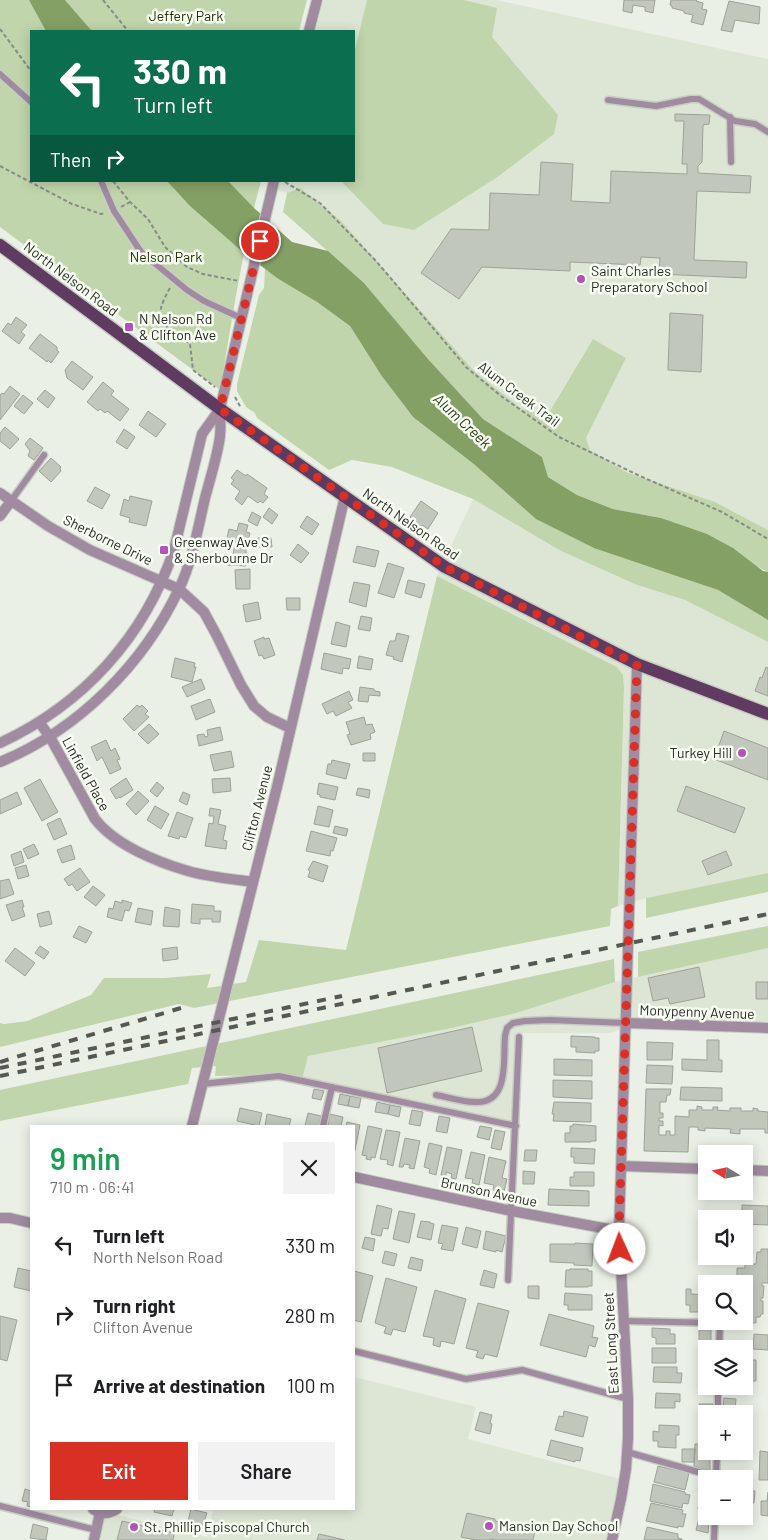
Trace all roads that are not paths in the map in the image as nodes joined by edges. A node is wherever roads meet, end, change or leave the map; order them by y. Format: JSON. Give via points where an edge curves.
{"nodes":[{"id":1,"x":317,"y":0,"type":"edge"},
{"id":2,"x":310,"y":30,"type":"edge"},
{"id":3,"x":0,"y":74,"type":"edge"},
{"id":4,"x":608,"y":100,"type":"dead end"},
{"id":5,"x":30,"y":101,"type":"edge"},
{"id":6,"x":730,"y":117,"type":"junction"},
{"id":7,"x":768,"y":132,"type":"edge"},
{"id":8,"x":730,"y":162,"type":"dead end"},
{"id":9,"x":101,"y":182,"type":"edge"},
{"id":10,"x":274,"y":182,"type":"edge"},
{"id":11,"x":0,"y":245,"type":"edge"},
{"id":12,"x":241,"y":318,"type":"junction"},
{"id":13,"x":220,"y":409,"type":"junction"},
{"id":14,"x":44,"y":455,"type":"dead end"},
{"id":15,"x":0,"y":493,"type":"edge"},
{"id":16,"x":344,"y":496,"type":"junction"},
{"id":17,"x":11,"y":501,"type":"junction"},
{"id":18,"x":0,"y":516,"type":"edge"},
{"id":19,"x":162,"y":581,"type":"junction"},
{"id":20,"x":179,"y":589,"type":"junction"},
{"id":21,"x":637,"y":664,"type":"junction"},
{"id":22,"x":768,"y":714,"type":"edge"},
{"id":23,"x":39,"y":722,"type":"junction"},
{"id":24,"x":290,"y":728,"type":"junction"},
{"id":25,"x":50,"y":737,"type":"junction"},
{"id":26,"x":0,"y":743,"type":"edge"},
{"id":27,"x":0,"y":762,"type":"edge"},
{"id":28,"x":253,"y":882,"type":"junction"},
{"id":29,"x":626,"y":1023,"type":"junction"},
{"id":30,"x":768,"y":1028,"type":"edge"},
{"id":31,"x":519,"y":1037,"type":"dead end"},
{"id":32,"x":202,"y":1084,"type":"junction"},
{"id":33,"x":332,"y":1087,"type":"junction"},
{"id":34,"x":436,"y":1095,"type":"dead end"},
{"id":35,"x":448,"y":1097,"type":"junction"},
{"id":36,"x":446,"y":1111,"type":"junction"},
{"id":37,"x":192,"y":1125,"type":"edge"},
{"id":38,"x":323,"y":1125,"type":"edge"},
{"id":39,"x":516,"y":1126,"type":"junction"},
{"id":40,"x":621,"y":1166,"type":"junction"},
{"id":41,"x":698,"y":1169,"type":"edge"},
{"id":42,"x":753,"y":1170,"type":"edge"},
{"id":43,"x":768,"y":1171,"type":"edge"},
{"id":44,"x":355,"y":1177,"type":"edge"},
{"id":45,"x":512,"y":1211,"type":"junction"},
{"id":46,"x":0,"y":1218,"type":"edge"},
{"id":47,"x":30,"y":1223,"type":"edge"},
{"id":48,"x":619,"y":1231,"type":"junction"},
{"id":49,"x":508,"y":1280,"type":"dead end"},
{"id":50,"x":624,"y":1321,"type":"junction"},
{"id":51,"x":719,"y":1340,"type":"edge"},
{"id":52,"x":355,"y":1350,"type":"edge"},
{"id":53,"x":628,"y":1399,"type":"junction"},
{"id":54,"x":627,"y":1452,"type":"junction"},
{"id":55,"x":698,"y":1473,"type":"edge"},
{"id":56,"x":0,"y":1506,"type":"edge"},
{"id":57,"x":114,"y":1510,"type":"edge"},
{"id":58,"x":97,"y":1511,"type":"edge"},
{"id":59,"x":715,"y":1525,"type":"edge"},
{"id":60,"x":95,"y":1535,"type":"edge"},
{"id":61,"x":612,"y":1540,"type":"edge"},
{"id":62,"x":714,"y":1540,"type":"edge"}],
"edges":[{"from":1,"to":2,"type":"street"},
{"from":3,"to":5,"type":"lane"},
{"from":4,"to":6,"type":"lane","via":[[656,106],[699,99]]},
{"from":6,"to":7,"type":"lane"},
{"from":6,"to":8,"type":"lane"},
{"from":9,"to":12,"type":"lane","via":[[114,211],[141,252],[187,290]]},
{"from":10,"to":12,"type":"street","via":[[244,282]]},
{"from":11,"to":13,"type":"main road","name":"North Nelson Road"},
{"from":12,"to":13,"type":"street"},
{"from":13,"to":16,"type":"main road","name":"North Nelson Road"},
{"from":13,"to":19,"type":"street","via":[[202,434],[174,550]]},
{"from":13,"to":20,"type":"street","via":[[220,436],[195,543]]},
{"from":14,"to":17,"type":"lane"},
{"from":15,"to":17,"type":"street","name":"Sherborne Drive"},
{"from":16,"to":21,"type":"main road","name":"North Nelson Road","via":[[445,567]]},
{"from":16,"to":24,"type":"street","name":"Clifton Avenue"},
{"from":17,"to":18,"type":"street"},
{"from":17,"to":19,"type":"street","name":"Sherborne Drive","via":[[90,550]]},
{"from":19,"to":20,"type":"street","name":"Sherborne Drive"},
{"from":19,"to":23,"type":"street","via":[[145,614],[116,656],[76,696]]},
{"from":20,"to":24,"type":"street","name":"Sherborne Drive","via":[[204,612],[254,706],[267,717]]},
{"from":20,"to":25,"type":"street","via":[[149,640],[129,666],[86,710]]},
{"from":21,"to":22,"type":"main road","name":"North Nelson Road"},
{"from":21,"to":29,"type":"street","name":"East Long Street"},
{"from":23,"to":25,"type":"street","name":"Linfield Place"},
{"from":23,"to":26,"type":"street"},
{"from":24,"to":28,"type":"street","name":"Clifton Avenue"},
{"from":25,"to":27,"type":"street"},
{"from":25,"to":28,"type":"street","name":"Linfield Place","via":[[95,819],[114,837],[147,855],[188,871]]},
{"from":28,"to":32,"type":"street","name":"Clifton Avenue"},
{"from":29,"to":30,"type":"street","name":"Monypenny Avenue"},
{"from":29,"to":35,"type":"lane","via":[[550,1020],[513,1023],[505,1036],[502,1085],[496,1096],[485,1102]]},
{"from":29,"to":40,"type":"street","name":"East Long Street"},
{"from":31,"to":39,"type":"lane"},
{"from":32,"to":33,"type":"lane","via":[[279,1076]]},
{"from":32,"to":37,"type":"street","name":"Clifton Avenue"},
{"from":33,"to":36,"type":"lane"},
{"from":33,"to":38,"type":"lane"},
{"from":34,"to":35,"type":"lane"},
{"from":35,"to":36,"type":"lane"},
{"from":36,"to":39,"type":"lane"},
{"from":39,"to":45,"type":"lane"},
{"from":40,"to":41,"type":"street"},
{"from":40,"to":48,"type":"street","name":"East Long Street"},
{"from":42,"to":43,"type":"street"},
{"from":44,"to":45,"type":"street","name":"Brunson Avenue"},
{"from":45,"to":48,"type":"street","name":"Brunson Avenue"},
{"from":45,"to":49,"type":"lane"},
{"from":46,"to":47,"type":"street"},
{"from":48,"to":50,"type":"street","name":"East Long Street"},
{"from":50,"to":51,"type":"lane","via":[[720,1323]]},
{"from":50,"to":53,"type":"street","name":"East Long Street"},
{"from":52,"to":53,"type":"lane","via":[[466,1379],[522,1370]]},
{"from":53,"to":54,"type":"street","name":"East Long Street"},
{"from":54,"to":55,"type":"lane"},
{"from":54,"to":61,"type":"street","name":"East Long Street"},
{"from":56,"to":60,"type":"lane"},
{"from":57,"to":58,"type":"street","via":[[107,1513]]},
{"from":58,"to":60,"type":"street"},
{"from":59,"to":62,"type":"lane"}]}
